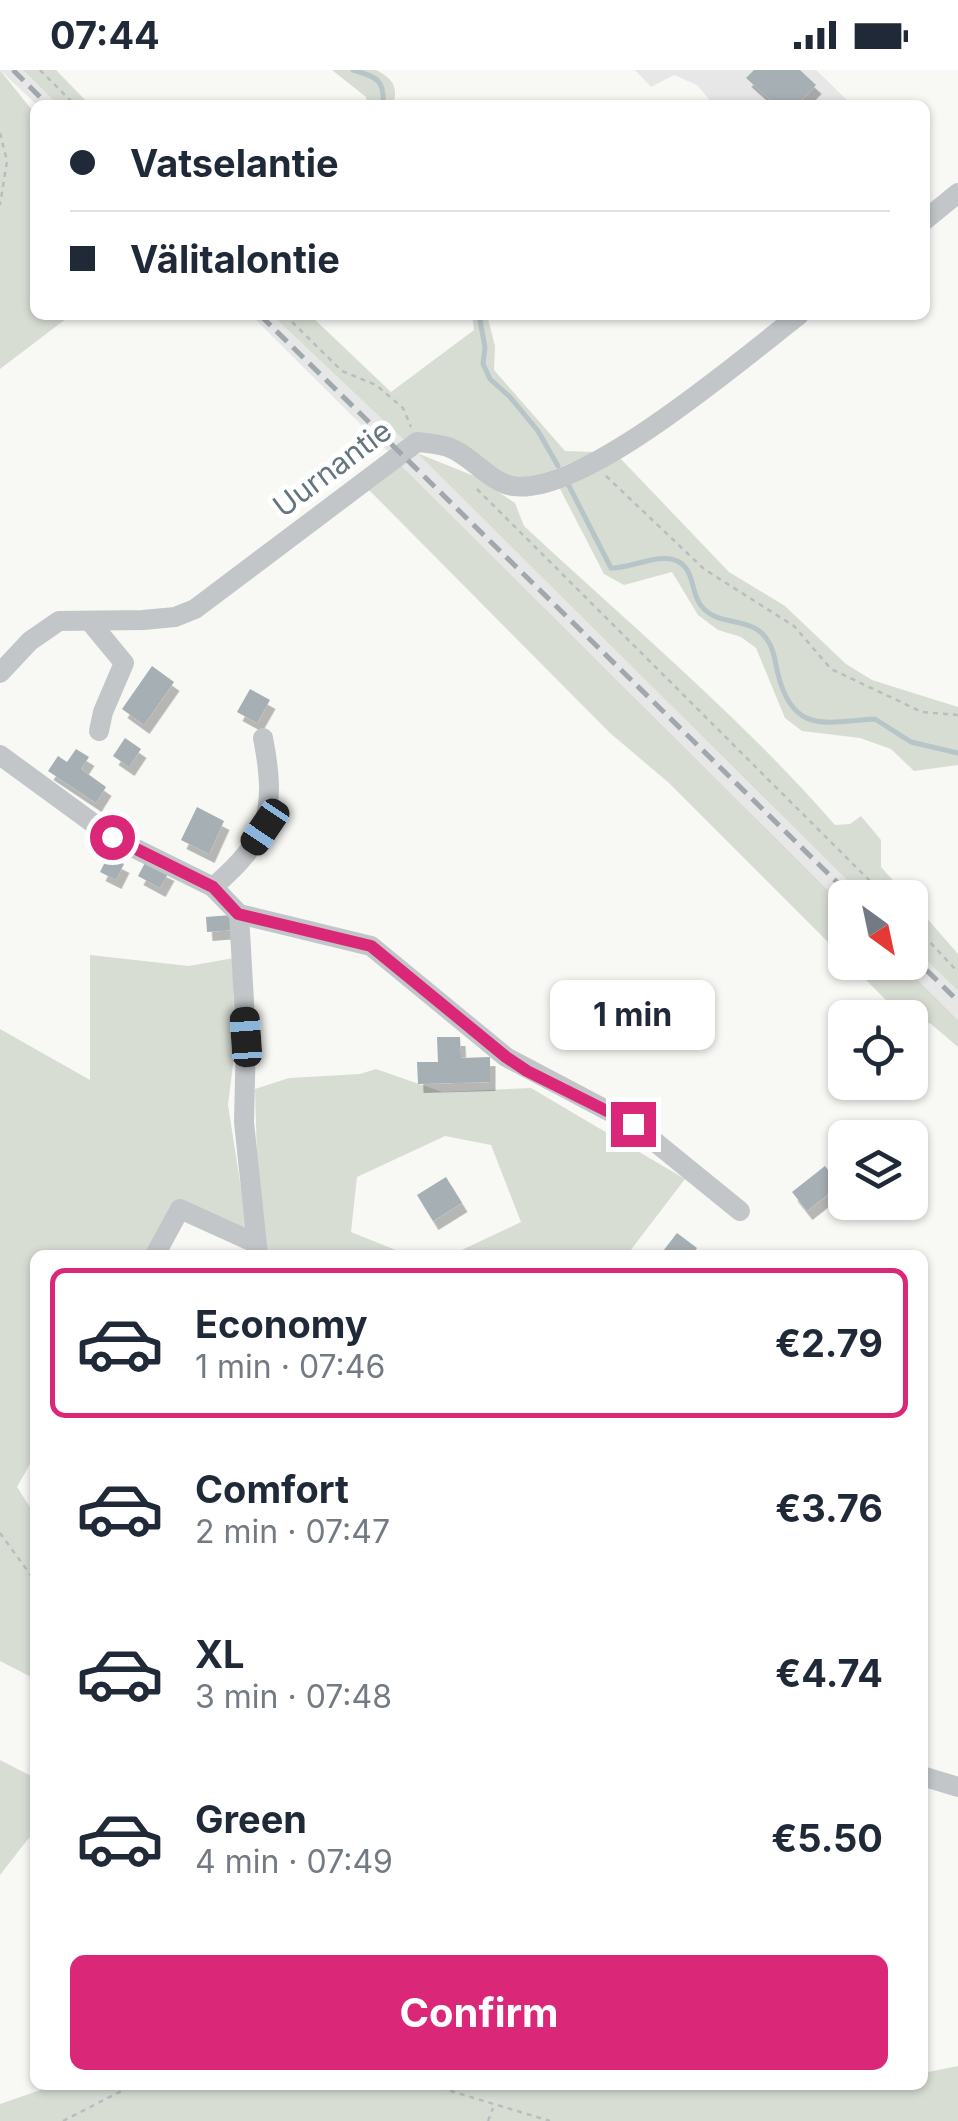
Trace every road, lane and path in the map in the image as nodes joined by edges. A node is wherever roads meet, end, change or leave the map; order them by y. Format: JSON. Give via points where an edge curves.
{"nodes":[{"id":1,"x":40,"y":70,"type":"edge"},
{"id":2,"x":70,"y":100,"type":"edge"},
{"id":3,"x":0,"y":133,"type":"edge"},
{"id":4,"x":958,"y":193,"type":"edge"},
{"id":5,"x":0,"y":205,"type":"edge"},
{"id":6,"x":930,"y":216,"type":"edge"},
{"id":7,"x":289,"y":320,"type":"edge"},
{"id":8,"x":792,"y":320,"type":"edge"},
{"id":9,"x":418,"y":442,"type":"junction"},
{"id":10,"x":594,"y":464,"type":"junction"},
{"id":11,"x":474,"y":486,"type":"dead end"},
{"id":12,"x":91,"y":623,"type":"junction"},
{"id":13,"x":0,"y":673,"type":"edge"},
{"id":14,"x":958,"y":715,"type":"edge"},
{"id":15,"x":100,"y":731,"type":"dead end"},
{"id":16,"x":263,"y":738,"type":"dead end"},
{"id":17,"x":0,"y":756,"type":"edge"},
{"id":18,"x":869,"y":880,"type":"edge"},
{"id":19,"x":213,"y":887,"type":"junction"},
{"id":20,"x":238,"y":914,"type":"junction"},
{"id":21,"x":928,"y":940,"type":"edge"},
{"id":22,"x":958,"y":972,"type":"edge"},
{"id":23,"x":740,"y":1211,"type":"dead end"},
{"id":24,"x":256,"y":1249,"type":"edge"},
{"id":25,"x":158,"y":1250,"type":"edge"},
{"id":26,"x":0,"y":1533,"type":"edge"},
{"id":27,"x":30,"y":1574,"type":"edge"},
{"id":28,"x":928,"y":1778,"type":"edge"},
{"id":29,"x":958,"y":1787,"type":"edge"},
{"id":30,"x":123,"y":2090,"type":"edge"},
{"id":31,"x":446,"y":2090,"type":"edge"},
{"id":32,"x":494,"y":2106,"type":"junction"},
{"id":33,"x":63,"y":2121,"type":"edge"},
{"id":34,"x":488,"y":2121,"type":"edge"},
{"id":35,"x":550,"y":2121,"type":"edge"}],
"edges":[{"from":1,"to":2,"type":"path"},
{"from":3,"to":5,"type":"path","via":[[7,161]]},
{"from":4,"to":6,"type":"street"},
{"from":7,"to":9,"type":"path","via":[[342,371],[376,385],[403,408]]},
{"from":8,"to":10,"type":"street","name":"Uurnantie"},
{"from":9,"to":10,"type":"street","name":"Uurnantie","via":[[450,447],[508,485],[528,487]]},
{"from":9,"to":12,"type":"street","name":"Uurnantie","via":[[194,609],[176,617]]},
{"from":10,"to":14,"type":"path","via":[[704,569],[794,626],[831,669],[922,712]]},
{"from":11,"to":18,"type":"path"},
{"from":12,"to":13,"type":"street","name":"Uurnantie","via":[[59,621]]},
{"from":12,"to":15,"type":"street","via":[[124,663]]},
{"from":16,"to":19,"type":"street","via":[[271,780],[265,827],[240,864]]},
{"from":17,"to":19,"type":"street","via":[[112,837]]},
{"from":19,"to":20,"type":"street"},
{"from":20,"to":23,"type":"street","via":[[371,946],[506,1057],[633,1124]]},
{"from":20,"to":24,"type":"street","via":[[244,1122]]},
{"from":21,"to":22,"type":"path"},
{"from":24,"to":25,"type":"street","via":[[180,1209]]},
{"from":26,"to":27,"type":"path"},
{"from":28,"to":29,"type":"street"},
{"from":30,"to":33,"type":"path"},
{"from":31,"to":32,"type":"path"},
{"from":32,"to":34,"type":"path"},
{"from":32,"to":35,"type":"path"}]}
